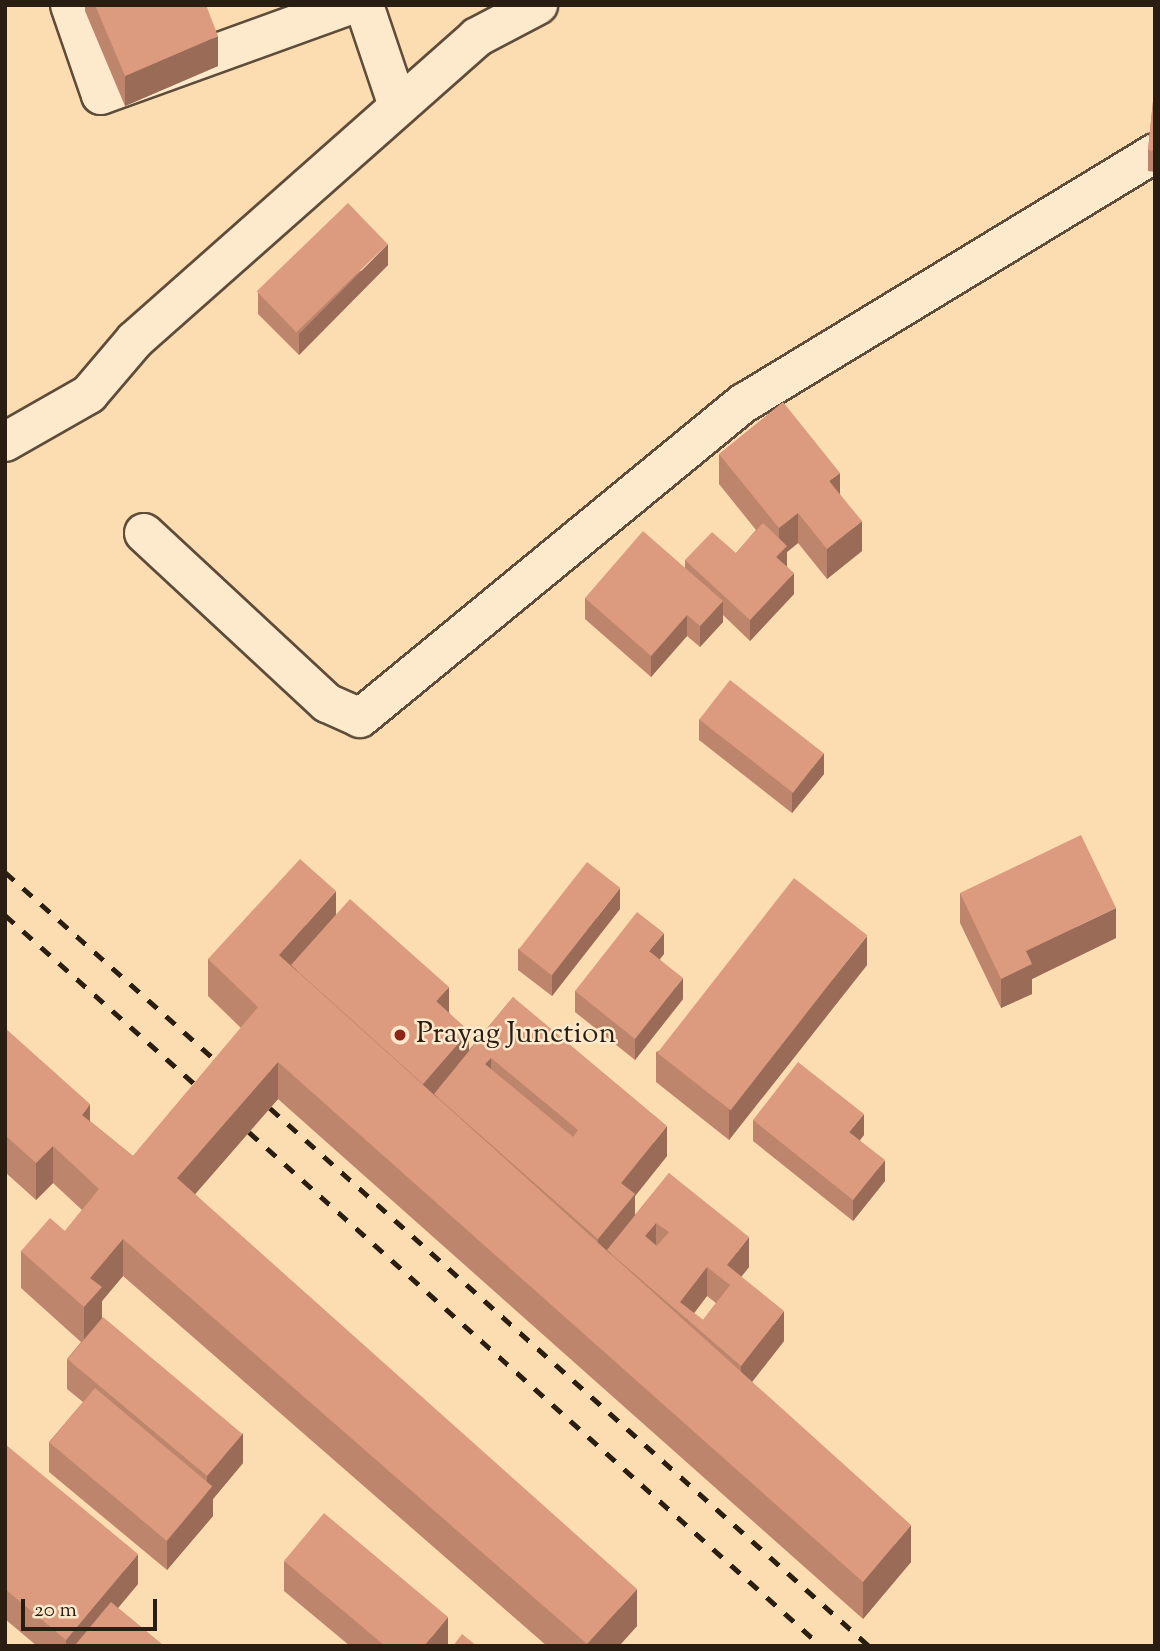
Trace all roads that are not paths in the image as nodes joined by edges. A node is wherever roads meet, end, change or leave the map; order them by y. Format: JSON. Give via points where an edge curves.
{"nodes":[{"id":1,"x":70,"y":5,"type":"edge"},
{"id":2,"x":350,"y":5,"type":"edge"},
{"id":3,"x":364,"y":5,"type":"edge"},
{"id":4,"x":538,"y":5,"type":"edge"},
{"id":5,"x":398,"y":106,"type":"junction"},
{"id":6,"x":1155,"y":153,"type":"edge"},
{"id":7,"x":5,"y":442,"type":"edge"},
{"id":8,"x":144,"y":533,"type":"dead end"}],
"edges":[{"from":1,"to":2,"type":"street","via":[[101,95]]},
{"from":3,"to":5,"type":"street"},
{"from":4,"to":5,"type":"street","via":[[477,37]]},
{"from":5,"to":7,"type":"street","via":[[135,340],[89,394]]},
{"from":6,"to":8,"type":"street","via":[[744,403],[360,718],[327,702]]}]}
